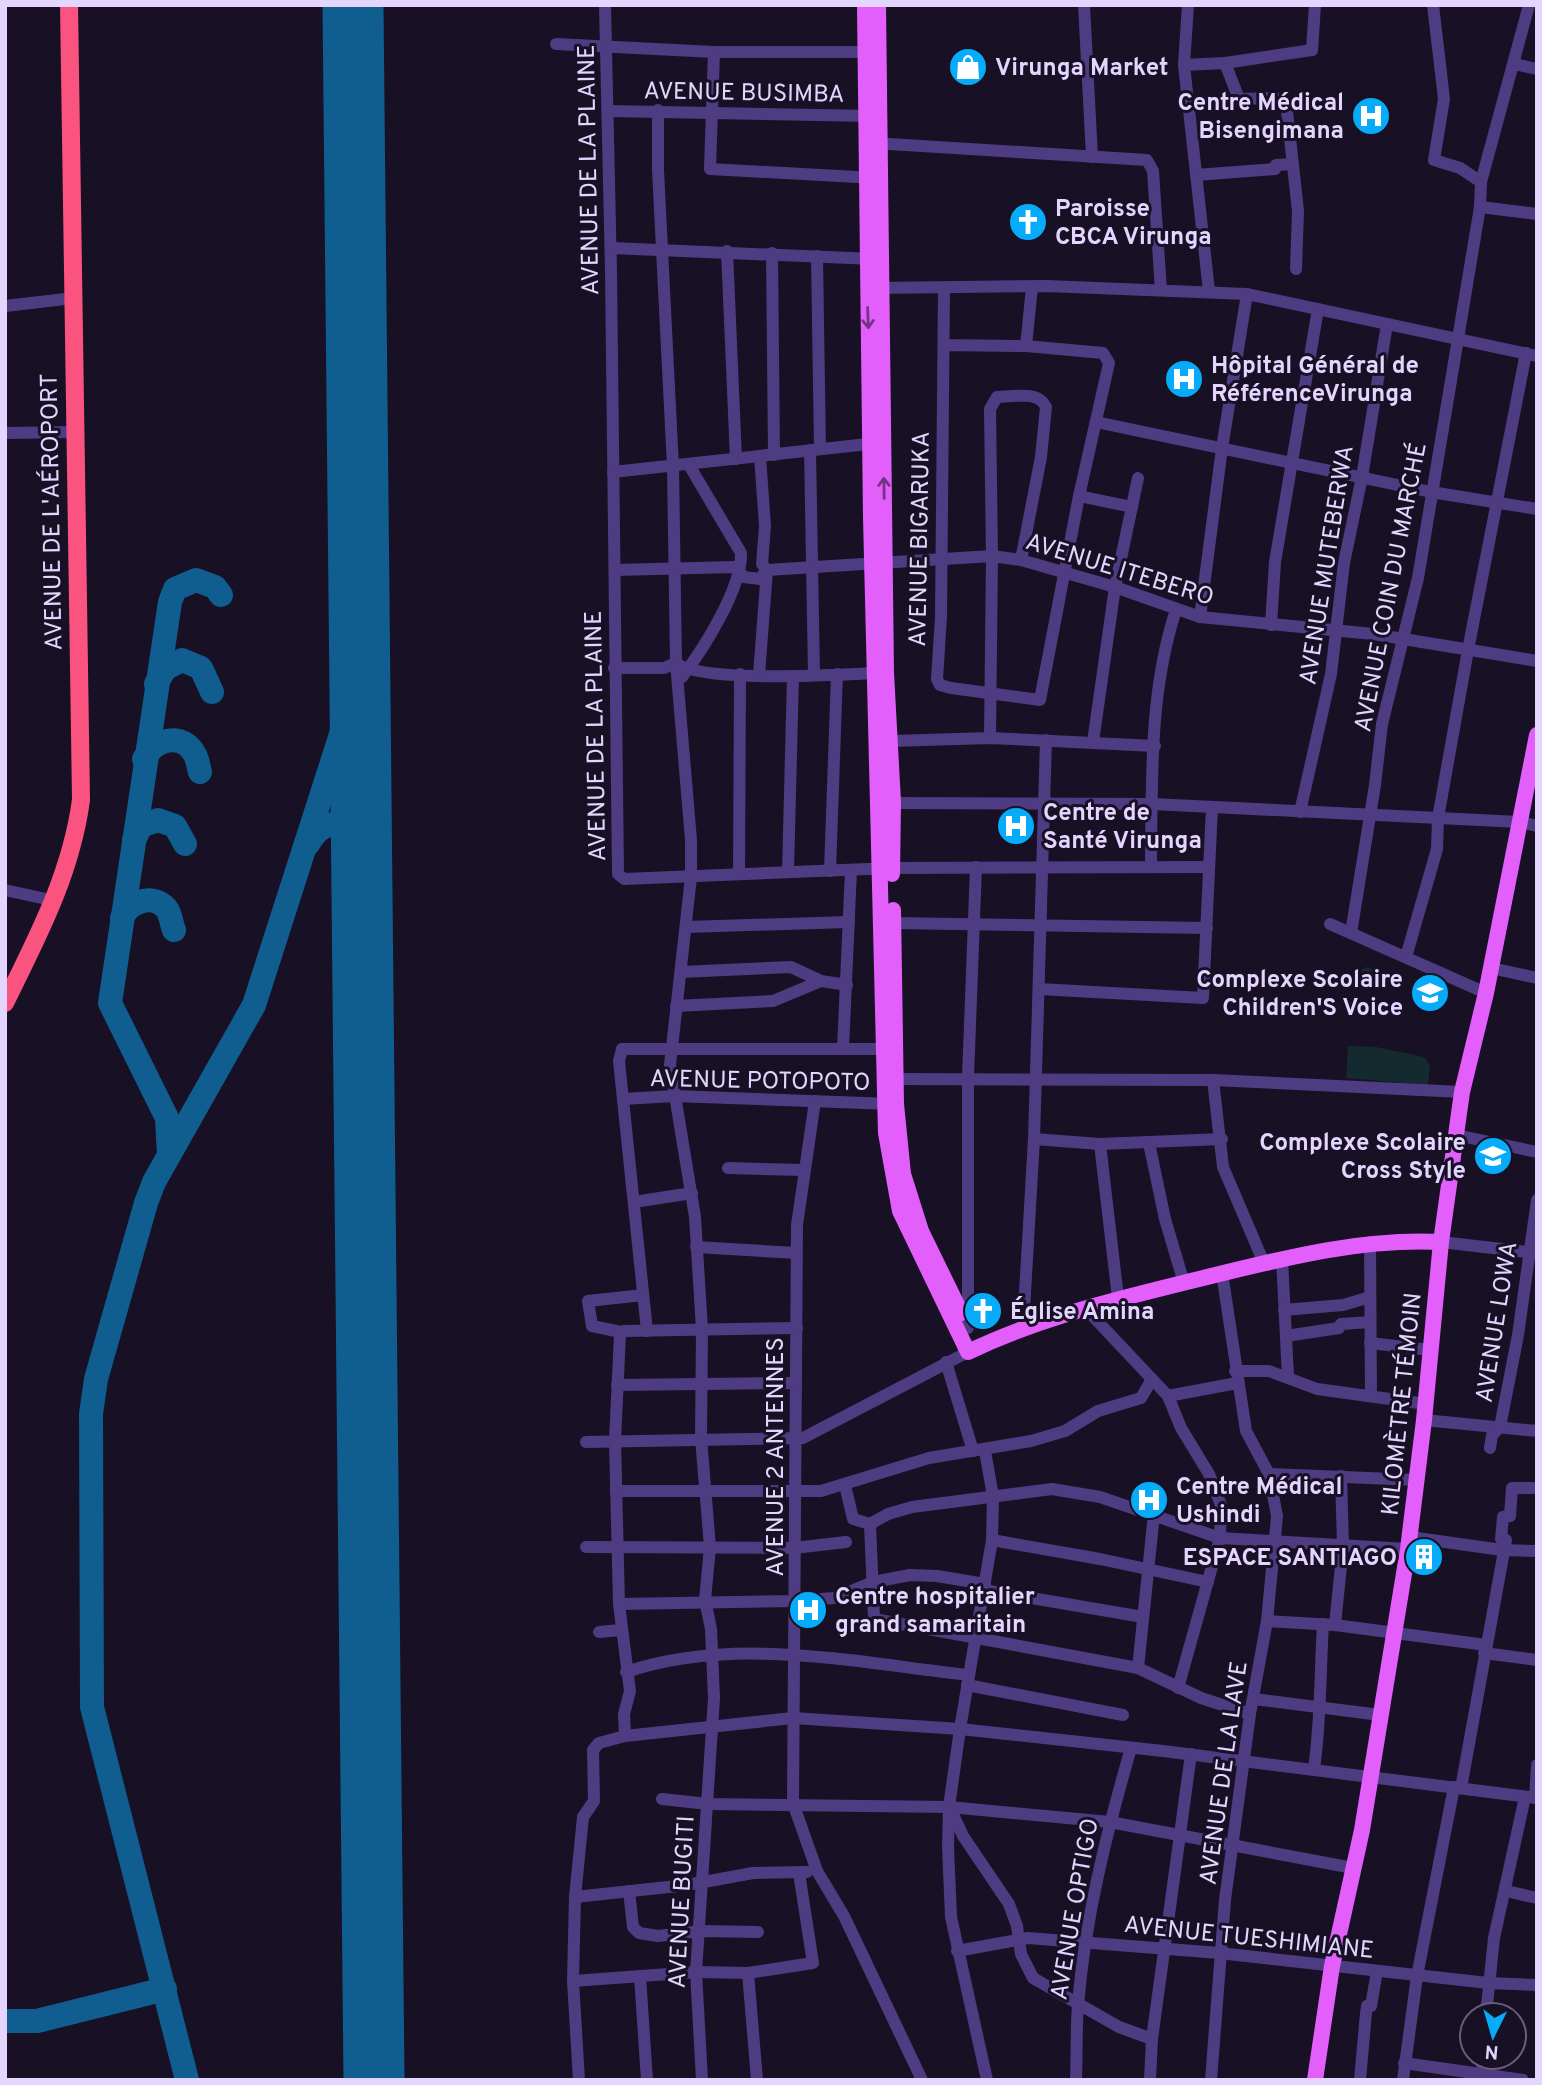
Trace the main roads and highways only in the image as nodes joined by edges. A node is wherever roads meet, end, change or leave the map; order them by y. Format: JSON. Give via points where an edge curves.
{"nodes":[{"id":1,"x":69,"y":5,"type":"edge"},
{"id":2,"x":865,"y":5,"type":"edge"},
{"id":3,"x":877,"y":5,"type":"edge"},
{"id":4,"x":872,"y":52,"type":"junction"},
{"id":5,"x":880,"y":673,"type":"junction"},
{"id":6,"x":1537,"y":734,"type":"edge"},
{"id":7,"x":886,"y":803,"type":"junction"},
{"id":8,"x":1529,"y":824,"type":"edge"},
{"id":9,"x":887,"y":869,"type":"junction"},
{"id":10,"x":5,"y":1003,"type":"edge"},
{"id":11,"x":888,"y":1049,"type":"junction"},
{"id":12,"x":890,"y":1104,"type":"junction"},
{"id":13,"x":906,"y":1208,"type":"junction"},
{"id":14,"x":1441,"y":1242,"type":"junction"},
{"id":15,"x":973,"y":1350,"type":"junction"},
{"id":16,"x":1315,"y":2080,"type":"edge"}],
"edges":[{"from":1,"to":10,"type":"highway","name":"AVENUE DE L'AÉROPORT","via":[[81,800],[75,840],[55,901]]},
{"from":2,"to":4,"type":"main road"},
{"from":3,"to":4,"type":"main road"},
{"from":4,"to":5,"type":"main road"},
{"from":5,"to":7,"type":"main road"},
{"from":5,"to":7,"type":"main road","via":[[891,741]]},
{"from":6,"to":8,"type":"main road","name":"KILOMÈTRE TÉMOIN"},
{"from":7,"to":9,"type":"main road"},
{"from":8,"to":14,"type":"main road","name":"KILOMÈTRE TÉMOIN","via":[[1462,1092]]},
{"from":9,"to":11,"type":"main road"},
{"from":9,"to":11,"type":"main road","via":[[893,923]]},
{"from":11,"to":12,"type":"main road"},
{"from":11,"to":12,"type":"main road","via":[[895,1079]]},
{"from":12,"to":13,"type":"main road"},
{"from":13,"to":15,"type":"main road"},
{"from":13,"to":15,"type":"main road","via":[[968,1328]]},
{"from":14,"to":15,"type":"main road","via":[[1370,1242],[1264,1263],[1118,1298],[1023,1327]]},
{"from":14,"to":16,"type":"main road","name":"KILOMÈTRE TÉMOIN","via":[[1409,1543]]}]}
